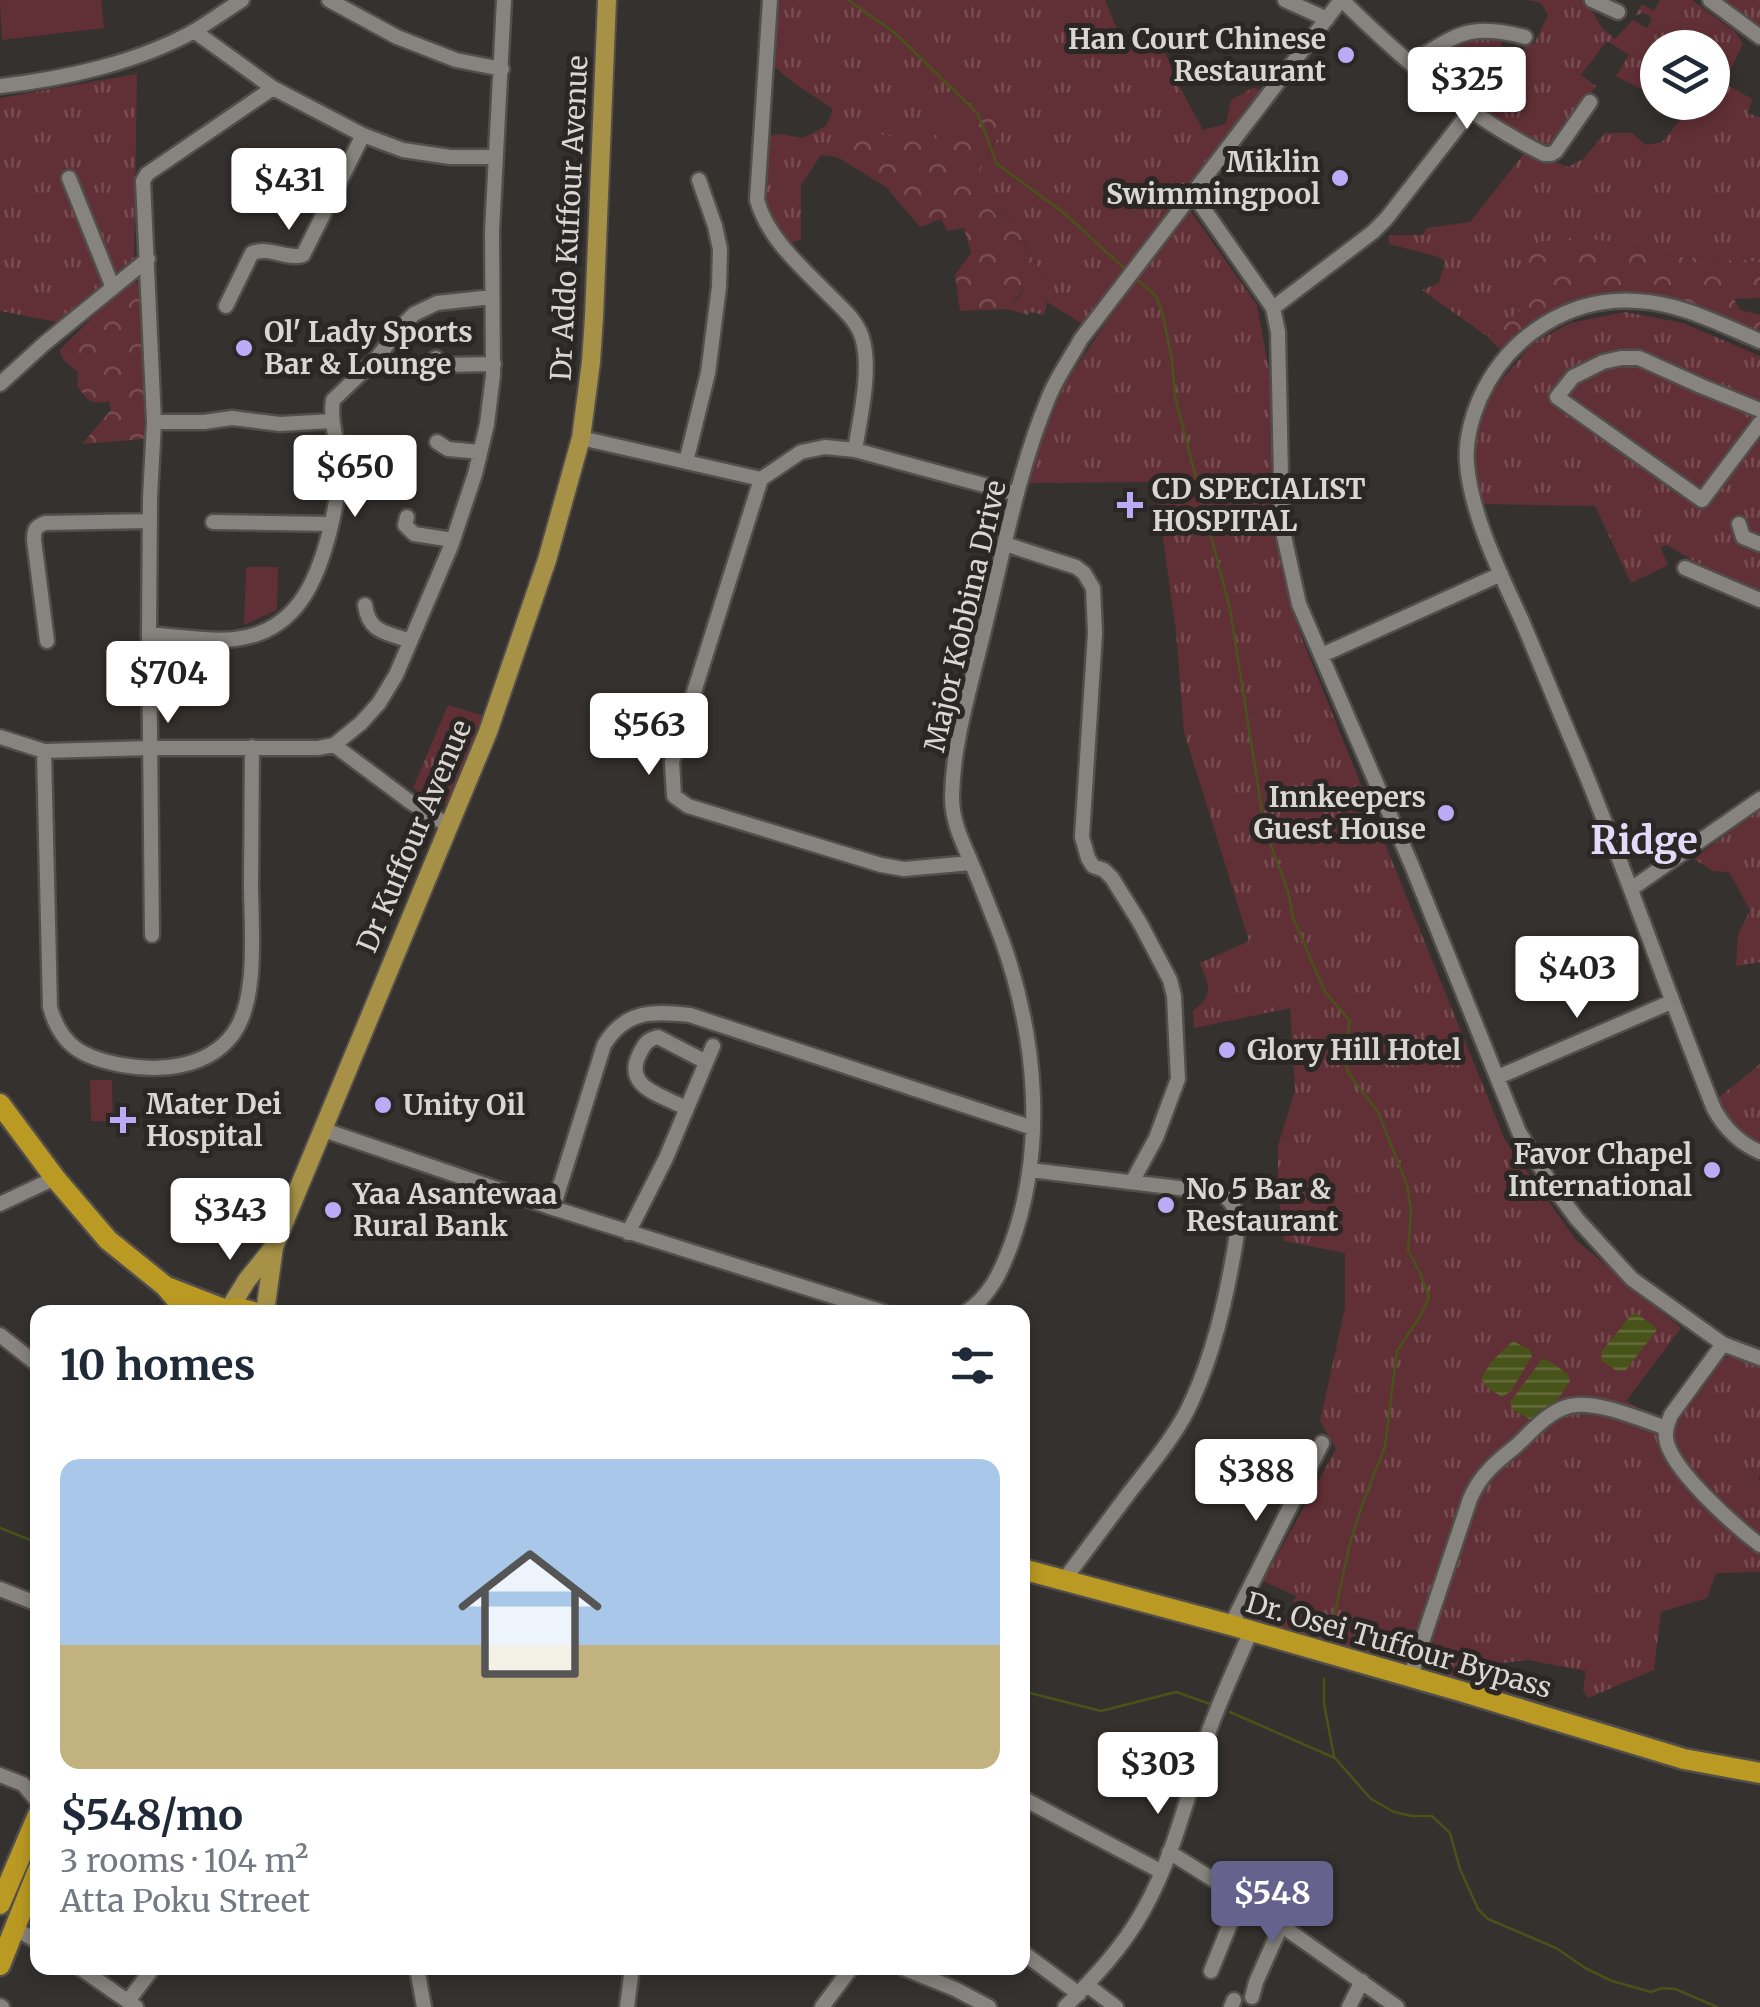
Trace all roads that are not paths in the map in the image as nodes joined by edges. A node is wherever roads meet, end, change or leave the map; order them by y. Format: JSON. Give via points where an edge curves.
{"nodes":[{"id":1,"x":329,"y":0,"type":"edge"},
{"id":2,"x":504,"y":0,"type":"edge"},
{"id":3,"x":607,"y":0,"type":"edge"},
{"id":4,"x":770,"y":0,"type":"edge"},
{"id":5,"x":1285,"y":0,"type":"edge"},
{"id":6,"x":1342,"y":0,"type":"edge"},
{"id":7,"x":1592,"y":0,"type":"edge"},
{"id":8,"x":1710,"y":0,"type":"edge"},
{"id":9,"x":235,"y":2,"type":"edge"},
{"id":10,"x":1618,"y":12,"type":"dead end"},
{"id":11,"x":1326,"y":19,"type":"junction"},
{"id":12,"x":194,"y":31,"type":"junction"},
{"id":13,"x":1526,"y":38,"type":"dead end"},
{"id":14,"x":1760,"y":38,"type":"edge"},
{"id":15,"x":1410,"y":63,"type":"junction"},
{"id":16,"x":502,"y":69,"type":"junction"},
{"id":17,"x":0,"y":86,"type":"edge"},
{"id":18,"x":273,"y":88,"type":"junction"},
{"id":19,"x":1590,"y":102,"type":"dead end"},
{"id":20,"x":1472,"y":109,"type":"junction"},
{"id":21,"x":363,"y":135,"type":"junction"},
{"id":22,"x":495,"y":157,"type":"junction"},
{"id":23,"x":69,"y":178,"type":"dead end"},
{"id":24,"x":699,"y":180,"type":"dead end"},
{"id":25,"x":1194,"y":195,"type":"junction"},
{"id":26,"x":148,"y":259,"type":"junction"},
{"id":27,"x":113,"y":288,"type":"junction"},
{"id":28,"x":492,"y":298,"type":"junction"},
{"id":29,"x":226,"y":306,"type":"dead end"},
{"id":30,"x":1273,"y":308,"type":"junction"},
{"id":31,"x":1760,"y":341,"type":"edge"},
{"id":32,"x":436,"y":358,"type":"dead end"},
{"id":33,"x":494,"y":364,"type":"junction"},
{"id":34,"x":0,"y":384,"type":"edge"},
{"id":35,"x":1760,"y":410,"type":"edge"},
{"id":36,"x":332,"y":421,"type":"junction"},
{"id":37,"x":154,"y":422,"type":"junction"},
{"id":38,"x":1760,"y":423,"type":"edge"},
{"id":39,"x":581,"y":438,"type":"junction"},
{"id":40,"x":437,"y":442,"type":"dead end"},
{"id":41,"x":855,"y":450,"type":"junction"},
{"id":42,"x":480,"y":452,"type":"junction"},
{"id":43,"x":686,"y":462,"type":"junction"},
{"id":44,"x":761,"y":479,"type":"junction"},
{"id":45,"x":1016,"y":494,"type":"junction"},
{"id":46,"x":407,"y":517,"type":"dead end"},
{"id":47,"x":150,"y":521,"type":"junction"},
{"id":48,"x":213,"y":522,"type":"dead end"},
{"id":49,"x":332,"y":524,"type":"junction"},
{"id":50,"x":1739,"y":524,"type":"dead end"},
{"id":51,"x":453,"y":540,"type":"junction"},
{"id":52,"x":1005,"y":544,"type":"junction"},
{"id":53,"x":1760,"y":544,"type":"edge"},
{"id":54,"x":1685,"y":568,"type":"dead end"},
{"id":55,"x":1500,"y":574,"type":"junction"},
{"id":56,"x":1760,"y":600,"type":"edge"},
{"id":57,"x":366,"y":605,"type":"dead end"},
{"id":58,"x":149,"y":634,"type":"junction"},
{"id":59,"x":46,"y":641,"type":"dead end"},
{"id":60,"x":410,"y":641,"type":"junction"},
{"id":61,"x":1322,"y":655,"type":"junction"},
{"id":62,"x":0,"y":737,"type":"edge"},
{"id":63,"x":334,"y":745,"type":"junction"},
{"id":64,"x":252,"y":747,"type":"junction"},
{"id":65,"x":150,"y":748,"type":"junction"},
{"id":66,"x":44,"y":751,"type":"junction"},
{"id":67,"x":1760,"y":799,"type":"edge"},
{"id":68,"x":449,"y":826,"type":"junction"},
{"id":69,"x":972,"y":863,"type":"junction"},
{"id":70,"x":1631,"y":889,"type":"junction"},
{"id":71,"x":152,"y":935,"type":"dead end"},
{"id":72,"x":1671,"y":1002,"type":"junction"},
{"id":73,"x":713,"y":1046,"type":"dead end"},
{"id":74,"x":706,"y":1062,"type":"junction"},
{"id":75,"x":1498,"y":1077,"type":"junction"},
{"id":76,"x":0,"y":1104,"type":"edge"},
{"id":77,"x":686,"y":1108,"type":"junction"},
{"id":78,"x":1033,"y":1128,"type":"junction"},
{"id":79,"x":324,"y":1130,"type":"junction"},
{"id":80,"x":1760,"y":1152,"type":"edge"},
{"id":81,"x":1030,"y":1170,"type":"junction"},
{"id":82,"x":54,"y":1178,"type":"junction"},
{"id":83,"x":1132,"y":1182,"type":"junction"},
{"id":84,"x":0,"y":1204,"type":"edge"},
{"id":85,"x":553,"y":1208,"type":"junction"},
{"id":86,"x":628,"y":1232,"type":"junction"},
{"id":87,"x":274,"y":1248,"type":"junction"},
{"id":88,"x":177,"y":1302,"type":"edge"},
{"id":89,"x":230,"y":1305,"type":"edge"},
{"id":90,"x":266,"y":1305,"type":"edge"},
{"id":91,"x":861,"y":1305,"type":"edge"},
{"id":92,"x":976,"y":1305,"type":"edge"},
{"id":93,"x":0,"y":1335,"type":"edge"},
{"id":94,"x":1723,"y":1344,"type":"junction"},
{"id":95,"x":1760,"y":1358,"type":"edge"},
{"id":96,"x":30,"y":1359,"type":"edge"},
{"id":97,"x":1666,"y":1428,"type":"junction"},
{"id":98,"x":1322,"y":1443,"type":"dead end"},
{"id":99,"x":1760,"y":1545,"type":"edge"},
{"id":100,"x":1030,"y":1571,"type":"edge"},
{"id":101,"x":1064,"y":1580,"type":"junction"},
{"id":102,"x":0,"y":1589,"type":"edge"},
{"id":103,"x":30,"y":1601,"type":"edge"},
{"id":104,"x":1241,"y":1628,"type":"junction"},
{"id":105,"x":1410,"y":1678,"type":"junction"},
{"id":106,"x":1760,"y":1773,"type":"edge"},
{"id":107,"x":0,"y":1775,"type":"edge"},
{"id":108,"x":30,"y":1783,"type":"edge"},
{"id":109,"x":1030,"y":1802,"type":"edge"},
{"id":110,"x":30,"y":1835,"type":"edge"},
{"id":111,"x":1170,"y":1852,"type":"junction"},
{"id":112,"x":1162,"y":1872,"type":"junction"},
{"id":113,"x":30,"y":1891,"type":"edge"},
{"id":114,"x":1240,"y":1897,"type":"junction"},
{"id":115,"x":0,"y":1904,"type":"edge"},
{"id":116,"x":1281,"y":1926,"type":"junction"},
{"id":117,"x":16,"y":1929,"type":"junction"},
{"id":118,"x":30,"y":1937,"type":"edge"},
{"id":119,"x":1030,"y":1957,"type":"edge"},
{"id":120,"x":0,"y":1965,"type":"edge"},
{"id":121,"x":1211,"y":1971,"type":"dead end"},
{"id":122,"x":90,"y":1975,"type":"edge"},
{"id":123,"x":149,"y":1975,"type":"edge"},
{"id":124,"x":417,"y":1975,"type":"edge"},
{"id":125,"x":631,"y":1975,"type":"edge"},
{"id":126,"x":846,"y":1975,"type":"edge"},
{"id":127,"x":921,"y":1975,"type":"edge"},
{"id":128,"x":1362,"y":1981,"type":"junction"},
{"id":129,"x":1083,"y":1989,"type":"junction"},
{"id":130,"x":1252,"y":1996,"type":"dead end"},
{"id":131,"x":132,"y":2004,"type":"edge"},
{"id":132,"x":424,"y":2007,"type":"edge"},
{"id":133,"x":627,"y":2007,"type":"edge"},
{"id":134,"x":822,"y":2007,"type":"edge"},
{"id":135,"x":989,"y":2007,"type":"edge"},
{"id":136,"x":1065,"y":2007,"type":"edge"},
{"id":137,"x":1116,"y":2007,"type":"edge"},
{"id":138,"x":1349,"y":2007,"type":"edge"},
{"id":139,"x":1397,"y":2007,"type":"edge"}],
"edges":[{"from":1,"to":16,"type":"street","via":[[396,37]]},
{"from":2,"to":16,"type":"street"},
{"from":3,"to":39,"type":"main road","name":"Dr Addo Kuffour Avenue","via":[[594,317]]},
{"from":4,"to":41,"type":"street","via":[[757,200],[766,224],[860,331],[864,379]]},
{"from":5,"to":11,"type":"street"},
{"from":6,"to":11,"type":"street","name":"Major Kobbina Drive"},
{"from":6,"to":15,"type":"street"},
{"from":7,"to":10,"type":"street"},
{"from":8,"to":14,"type":"street"},
{"from":9,"to":12,"type":"street"},
{"from":11,"to":25,"type":"street","name":"Major Kobbina Drive"},
{"from":12,"to":17,"type":"street","via":[[105,66]]},
{"from":12,"to":18,"type":"street"},
{"from":13,"to":15,"type":"street","via":[[1472,31]]},
{"from":15,"to":20,"type":"street"},
{"from":16,"to":22,"type":"street"},
{"from":18,"to":21,"type":"street"},
{"from":18,"to":26,"type":"street","via":[[147,174]]},
{"from":19,"to":20,"type":"street","via":[[1551,154]]},
{"from":20,"to":30,"type":"street","via":[[1386,220]]},
{"from":21,"to":22,"type":"street","via":[[402,150]]},
{"from":21,"to":29,"type":"street","via":[[303,254],[252,253]]},
{"from":22,"to":28,"type":"street"},
{"from":23,"to":27,"type":"street"},
{"from":24,"to":43,"type":"street","via":[[720,249],[719,287],[708,373]]},
{"from":25,"to":30,"type":"street"},
{"from":25,"to":45,"type":"street","name":"Major Kobbina Drive","via":[[1065,367]]},
{"from":26,"to":27,"type":"street"},
{"from":26,"to":37,"type":"street"},
{"from":27,"to":34,"type":"street"},
{"from":28,"to":33,"type":"street"},
{"from":28,"to":36,"type":"street","via":[[438,303],[414,314],[334,400]]},
{"from":30,"to":61,"type":"street","via":[[1282,528],[1299,604]]},
{"from":31,"to":55,"type":"street","via":[[1642,301],[1585,306],[1531,332],[1484,390],[1466,444],[1470,484]]},
{"from":32,"to":33,"type":"street","via":[[442,365]]},
{"from":33,"to":42,"type":"street"},
{"from":35,"to":38,"type":"street","via":[[1639,358],[1602,362],[1572,378],[1557,397],[1702,500]]},
{"from":36,"to":37,"type":"street"},
{"from":36,"to":49,"type":"street","via":[[340,467]]},
{"from":37,"to":47,"type":"street"},
{"from":39,"to":43,"type":"street"},
{"from":39,"to":68,"type":"main road","name":"Dr Kuffour Avenue","via":[[542,578]]},
{"from":40,"to":42,"type":"street"},
{"from":41,"to":44,"type":"street","via":[[811,448]]},
{"from":41,"to":45,"type":"street"},
{"from":42,"to":51,"type":"street"},
{"from":43,"to":44,"type":"street"},
{"from":44,"to":69,"type":"street","via":[[672,762],[674,796],[688,806],[880,865]]},
{"from":45,"to":52,"type":"street","name":"Major Kobbina Drive"},
{"from":46,"to":51,"type":"street","via":[[414,534]]},
{"from":47,"to":58,"type":"street"},
{"from":47,"to":59,"type":"street","via":[[37,526]]},
{"from":48,"to":49,"type":"street"},
{"from":49,"to":58,"type":"street","via":[[311,588],[277,623],[237,639]]},
{"from":50,"to":53,"type":"street","via":[[1743,538]]},
{"from":51,"to":60,"type":"street"},
{"from":52,"to":69,"type":"street","name":"Major Kobbina Drive","via":[[956,757],[954,816]]},
{"from":52,"to":83,"type":"street","via":[[1076,567],[1093,588],[1082,838],[1088,858],[1112,878],[1170,980],[1179,1057],[1174,1092]]},
{"from":54,"to":56,"type":"street"},
{"from":55,"to":61,"type":"street"},
{"from":55,"to":70,"type":"street"},
{"from":57,"to":60,"type":"street","via":[[376,628]]},
{"from":58,"to":65,"type":"street"},
{"from":60,"to":63,"type":"street","via":[[379,703]]},
{"from":61,"to":75,"type":"street"},
{"from":62,"to":66,"type":"street"},
{"from":63,"to":64,"type":"street"},
{"from":63,"to":68,"type":"street"},
{"from":64,"to":65,"type":"street"},
{"from":64,"to":66,"type":"street","via":[[250,975],[243,1016],[233,1036],[210,1054],[191,1064],[147,1068],[78,1052],[53,1018]]},
{"from":65,"to":66,"type":"street"},
{"from":65,"to":71,"type":"street"},
{"from":67,"to":70,"type":"street"},
{"from":68,"to":79,"type":"main road","name":"Dr Kuffour Avenue"},
{"from":69,"to":78,"type":"street","name":"Major Kobbina Drive","via":[[1024,1021]]},
{"from":70,"to":72,"type":"street"},
{"from":72,"to":75,"type":"street"},
{"from":72,"to":80,"type":"street","via":[[1724,1127]]},
{"from":73,"to":74,"type":"street"},
{"from":74,"to":77,"type":"street"},
{"from":74,"to":77,"type":"street","via":[[658,1037],[649,1039],[634,1064],[642,1085]]},
{"from":75,"to":94,"type":"street","via":[[1518,1132],[1577,1220],[1632,1279]]},
{"from":76,"to":82,"type":"highway"},
{"from":77,"to":86,"type":"street"},
{"from":78,"to":81,"type":"street","name":"Major Kobbina Drive"},
{"from":78,"to":85,"type":"street","via":[[690,1015],[639,1015],[604,1045]]},
{"from":79,"to":85,"type":"street"},
{"from":79,"to":87,"type":"main road","name":"Dr Kuffour Avenue"},
{"from":81,"to":83,"type":"street"},
{"from":81,"to":92,"type":"street","name":"Major Kobbina Drive","via":[[998,1276]]},
{"from":82,"to":84,"type":"street"},
{"from":82,"to":88,"type":"highway","via":[[108,1240]]},
{"from":83,"to":101,"type":"street","via":[[1220,1193],[1232,1203],[1238,1232],[1209,1356],[1186,1410]]},
{"from":85,"to":86,"type":"street"},
{"from":86,"to":91,"type":"street"},
{"from":87,"to":89,"type":"main road"},
{"from":87,"to":90,"type":"main road"},
{"from":93,"to":96,"type":"street"},
{"from":94,"to":95,"type":"street"},
{"from":94,"to":97,"type":"street"},
{"from":97,"to":99,"type":"street","via":[[1674,1459]]},
{"from":97,"to":105,"type":"street","via":[[1593,1406],[1563,1408],[1483,1474]]},
{"from":98,"to":104,"type":"street"},
{"from":100,"to":101,"type":"highway","name":"Dr. Osei Tuffour Bypass"},
{"from":101,"to":104,"type":"highway","name":"Dr. Osei Tuffour Bypass"},
{"from":102,"to":103,"type":"street"},
{"from":104,"to":105,"type":"highway","name":"Dr. Osei Tuffour Bypass"},
{"from":104,"to":111,"type":"street"},
{"from":105,"to":106,"type":"highway","name":"Dr. Osei Tuffour Bypass","via":[[1684,1759]]},
{"from":107,"to":108,"type":"street"},
{"from":109,"to":112,"type":"street"},
{"from":110,"to":115,"type":"highway"},
{"from":111,"to":112,"type":"street"},
{"from":111,"to":114,"type":"street"},
{"from":112,"to":129,"type":"street","via":[[1125,1940]]},
{"from":113,"to":117,"type":"highway"},
{"from":114,"to":116,"type":"street"},
{"from":114,"to":121,"type":"street"},
{"from":116,"to":128,"type":"street"},
{"from":116,"to":130,"type":"street"},
{"from":117,"to":118,"type":"street"},
{"from":117,"to":120,"type":"highway"},
{"from":119,"to":129,"type":"street"},
{"from":122,"to":131,"type":"street"},
{"from":123,"to":131,"type":"street"},
{"from":124,"to":132,"type":"street"},
{"from":125,"to":133,"type":"street"},
{"from":126,"to":134,"type":"street"},
{"from":127,"to":135,"type":"street"},
{"from":128,"to":138,"type":"street"},
{"from":128,"to":139,"type":"street"},
{"from":129,"to":136,"type":"street"},
{"from":129,"to":137,"type":"street"}]}
